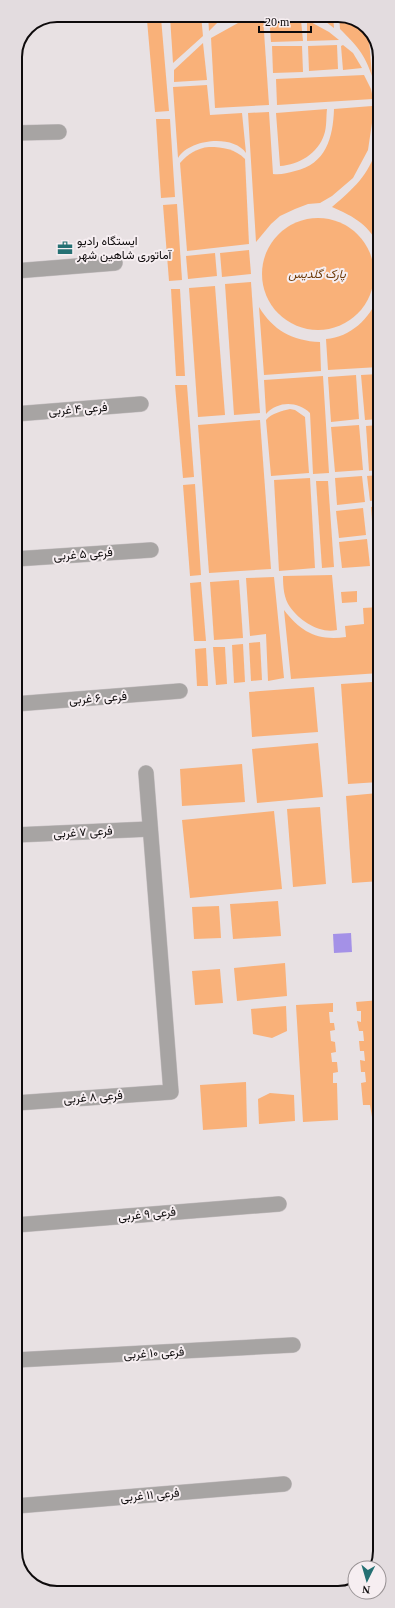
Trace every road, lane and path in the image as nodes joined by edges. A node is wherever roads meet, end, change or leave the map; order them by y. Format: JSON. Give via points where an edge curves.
{"nodes":[{"id":1,"x":59,"y":132,"type":"dead end"},
{"id":2,"x":22,"y":133,"type":"edge"},
{"id":3,"x":115,"y":262,"type":"dead end"},
{"id":4,"x":22,"y":269,"type":"edge"},
{"id":5,"x":140,"y":404,"type":"dead end"},
{"id":6,"x":22,"y":413,"type":"edge"},
{"id":7,"x":151,"y":550,"type":"dead end"},
{"id":8,"x":22,"y":559,"type":"edge"},
{"id":9,"x":180,"y":692,"type":"dead end"},
{"id":10,"x":22,"y":703,"type":"edge"},
{"id":11,"x":146,"y":773,"type":"dead end"},
{"id":12,"x":150,"y":829,"type":"junction"},
{"id":13,"x":22,"y":834,"type":"edge"},
{"id":14,"x":22,"y":1103,"type":"edge"},
{"id":15,"x":279,"y":1204,"type":"dead end"},
{"id":16,"x":22,"y":1225,"type":"edge"},
{"id":17,"x":292,"y":1345,"type":"dead end"},
{"id":18,"x":22,"y":1360,"type":"edge"},
{"id":19,"x":284,"y":1484,"type":"dead end"},
{"id":20,"x":22,"y":1506,"type":"edge"}],
"edges":[{"from":1,"to":2,"type":"street"},
{"from":3,"to":4,"type":"street"},
{"from":5,"to":6,"type":"street","name":"فرعی ۴ غربی"},
{"from":7,"to":8,"type":"street","name":"فرعی ۵ غربی"},
{"from":9,"to":10,"type":"street","name":"فرعی ۶ غربی"},
{"from":11,"to":12,"type":"street"},
{"from":12,"to":13,"type":"street","name":"فرعی ۷ غربی"},
{"from":12,"to":14,"type":"street","name":"فرعی ۸ غربی","via":[[171,1092]]},
{"from":15,"to":16,"type":"street","name":"فرعی ۹ غربی"},
{"from":17,"to":18,"type":"street","name":"فرعی ۱۰ غربی"},
{"from":19,"to":20,"type":"street","name":"فرعی ۱۱ غربی"}]}
